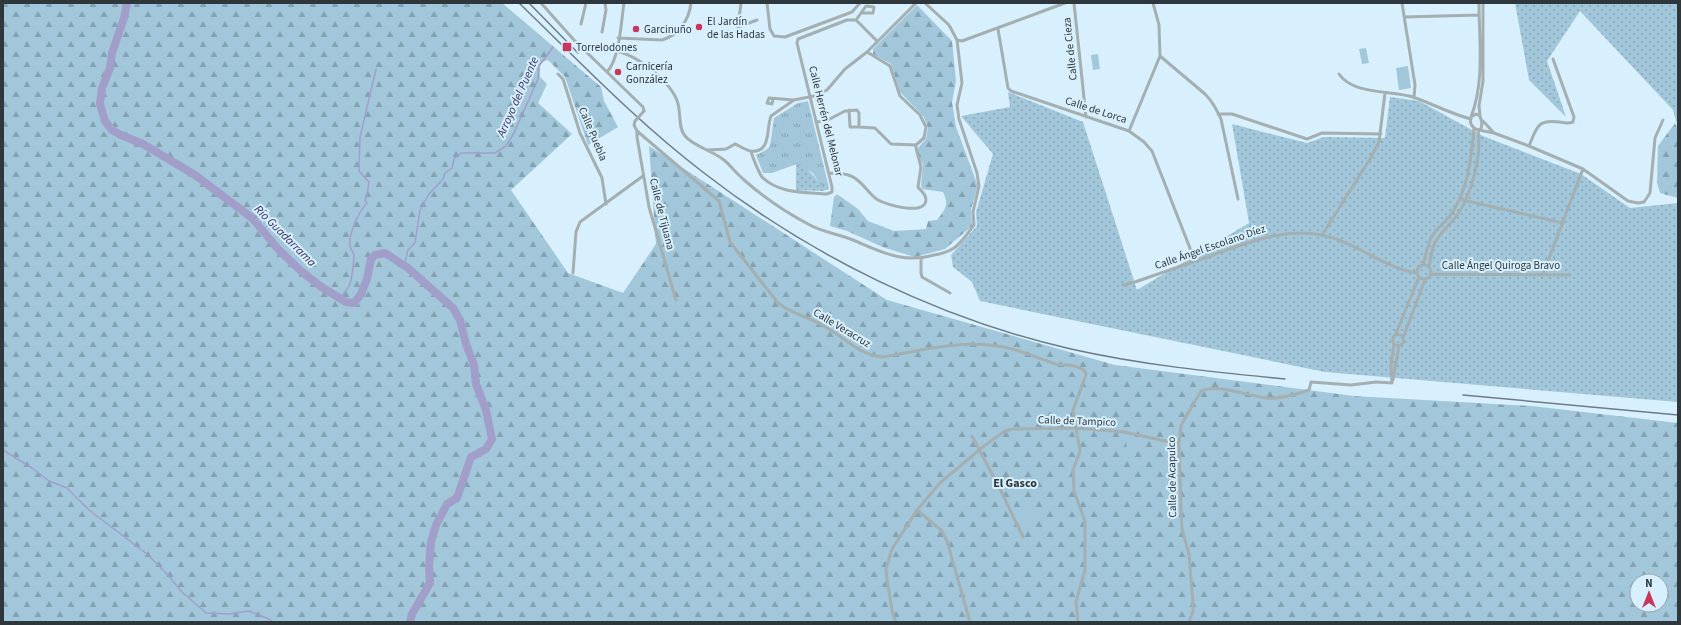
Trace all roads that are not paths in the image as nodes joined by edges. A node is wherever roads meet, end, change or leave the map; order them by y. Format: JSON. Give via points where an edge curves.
{"nodes":[{"id":1,"x":541,"y":3,"type":"edge"},
{"id":2,"x":586,"y":3,"type":"edge"},
{"id":3,"x":605,"y":3,"type":"edge"},
{"id":4,"x":624,"y":3,"type":"edge"},
{"id":5,"x":691,"y":3,"type":"edge"},
{"id":6,"x":741,"y":3,"type":"edge"},
{"id":7,"x":767,"y":3,"type":"edge"},
{"id":8,"x":860,"y":3,"type":"edge"},
{"id":9,"x":916,"y":3,"type":"edge"},
{"id":10,"x":925,"y":3,"type":"edge"},
{"id":11,"x":1065,"y":3,"type":"edge"},
{"id":12,"x":1074,"y":3,"type":"edge"},
{"id":13,"x":1153,"y":3,"type":"edge"},
{"id":14,"x":1402,"y":3,"type":"edge"},
{"id":15,"x":1479,"y":3,"type":"edge"},
{"id":16,"x":1483,"y":3,"type":"edge"},
{"id":17,"x":862,"y":13,"type":"dead end"},
{"id":18,"x":1479,"y":16,"type":"junction"},
{"id":19,"x":1404,"y":17,"type":"junction"},
{"id":20,"x":757,"y":20,"type":"dead end"},
{"id":21,"x":856,"y":20,"type":"junction"},
{"id":22,"x":581,"y":24,"type":"dead end"},
{"id":23,"x":998,"y":29,"type":"junction"},
{"id":24,"x":602,"y":32,"type":"dead end"},
{"id":25,"x":618,"y":38,"type":"junction"},
{"id":26,"x":957,"y":40,"type":"junction"},
{"id":27,"x":877,"y":41,"type":"junction"},
{"id":28,"x":616,"y":50,"type":"junction"},
{"id":29,"x":867,"y":52,"type":"junction"},
{"id":30,"x":1160,"y":56,"type":"junction"},
{"id":31,"x":1553,"y":60,"type":"dead end"},
{"id":32,"x":607,"y":72,"type":"junction"},
{"id":33,"x":558,"y":74,"type":"dead end"},
{"id":34,"x":1339,"y":74,"type":"dead end"},
{"id":35,"x":1385,"y":93,"type":"junction"},
{"id":36,"x":810,"y":97,"type":"junction"},
{"id":37,"x":1414,"y":98,"type":"junction"},
{"id":38,"x":773,"y":99,"type":"dead end"},
{"id":39,"x":784,"y":100,"type":"junction"},
{"id":40,"x":794,"y":100,"type":"junction"},
{"id":41,"x":784,"y":107,"type":"junction"},
{"id":42,"x":849,"y":110,"type":"junction"},
{"id":43,"x":1218,"y":114,"type":"junction"},
{"id":44,"x":1480,"y":116,"type":"junction"},
{"id":45,"x":1086,"y":117,"type":"junction"},
{"id":46,"x":1471,"y":118,"type":"junction"},
{"id":47,"x":1482,"y":120,"type":"junction"},
{"id":48,"x":1662,"y":120,"type":"dead end"},
{"id":49,"x":816,"y":122,"type":"junction"},
{"id":50,"x":859,"y":127,"type":"junction"},
{"id":51,"x":1477,"y":130,"type":"junction"},
{"id":52,"x":637,"y":131,"type":"junction"},
{"id":53,"x":1129,"y":131,"type":"junction"},
{"id":54,"x":1494,"y":133,"type":"junction"},
{"id":55,"x":1381,"y":134,"type":"junction"},
{"id":56,"x":916,"y":144,"type":"junction"},
{"id":57,"x":1529,"y":146,"type":"junction"},
{"id":58,"x":708,"y":150,"type":"junction"},
{"id":59,"x":751,"y":151,"type":"junction"},
{"id":60,"x":1583,"y":169,"type":"junction"},
{"id":61,"x":829,"y":174,"type":"junction"},
{"id":62,"x":643,"y":176,"type":"junction"},
{"id":63,"x":1238,"y":199,"type":"dead end"},
{"id":64,"x":1459,"y":199,"type":"junction"},
{"id":65,"x":1464,"y":201,"type":"junction"},
{"id":66,"x":606,"y":204,"type":"junction"},
{"id":67,"x":1563,"y":224,"type":"junction"},
{"id":68,"x":1322,"y":235,"type":"junction"},
{"id":69,"x":921,"y":259,"type":"junction"},
{"id":70,"x":1195,"y":262,"type":"junction"},
{"id":71,"x":1423,"y":265,"type":"junction"},
{"id":72,"x":1429,"y":267,"type":"junction"},
{"id":73,"x":573,"y":273,"type":"dead end"},
{"id":74,"x":1417,"y":273,"type":"junction"},
{"id":75,"x":1431,"y":274,"type":"junction"},
{"id":76,"x":1543,"y":274,"type":"junction"},
{"id":77,"x":1570,"y":275,"type":"dead end"},
{"id":78,"x":1419,"y":277,"type":"junction"},
{"id":79,"x":1425,"y":280,"type":"junction"},
{"id":80,"x":1123,"y":285,"type":"dead end"},
{"id":81,"x":950,"y":293,"type":"dead end"},
{"id":82,"x":676,"y":300,"type":"dead end"},
{"id":83,"x":1394,"y":336,"type":"junction"},
{"id":84,"x":1403,"y":338,"type":"junction"},
{"id":85,"x":1394,"y":344,"type":"junction"},
{"id":86,"x":1399,"y":346,"type":"junction"},
{"id":87,"x":1392,"y":383,"type":"junction"},
{"id":88,"x":1076,"y":428,"type":"junction"},
{"id":89,"x":972,"y":436,"type":"dead end"},
{"id":90,"x":1179,"y":444,"type":"junction"},
{"id":91,"x":979,"y":450,"type":"junction"},
{"id":92,"x":917,"y":510,"type":"junction"},
{"id":93,"x":1023,"y":537,"type":"dead end"},
{"id":94,"x":896,"y":622,"type":"edge"},
{"id":95,"x":970,"y":622,"type":"edge"},
{"id":96,"x":1078,"y":622,"type":"edge"},
{"id":97,"x":1189,"y":622,"type":"edge"}],
"edges":[{"from":1,"to":32,"type":"street"},
{"from":2,"to":22,"type":"street"},
{"from":3,"to":24,"type":"street"},
{"from":4,"to":25,"type":"street"},
{"from":5,"to":25,"type":"street","via":[[682,26],[668,38]]},
{"from":6,"to":20,"type":"street","via":[[738,27]]},
{"from":7,"to":8,"type":"street","via":[[770,29],[774,36],[784,37],[852,12]]},
{"from":9,"to":27,"type":"street"},
{"from":10,"to":26,"type":"street","via":[[949,25]]},
{"from":11,"to":23,"type":"street"},
{"from":12,"to":45,"type":"street","name":"Calle de Cieza"},
{"from":13,"to":30,"type":"street","via":[[1159,25]]},
{"from":14,"to":19,"type":"street"},
{"from":15,"to":18,"type":"street"},
{"from":16,"to":44,"type":"street","via":[[1483,81]]},
{"from":17,"to":21,"type":"street"},
{"from":18,"to":19,"type":"street"},
{"from":18,"to":46,"type":"street","via":[[1479,80],[1476,106]]},
{"from":19,"to":37,"type":"street","via":[[1415,85]]},
{"from":21,"to":27,"type":"street"},
{"from":21,"to":36,"type":"street","name":"Calle Herrén del Melonar","via":[[847,20],[798,39]]},
{"from":23,"to":26,"type":"street","via":[[962,41]]},
{"from":23,"to":45,"type":"street","name":"Calle de Lorca","via":[[1008,88]]},
{"from":25,"to":28,"type":"street"},
{"from":26,"to":69,"type":"street","via":[[962,83],[957,105],[959,119],[979,186],[974,225],[948,252]]},
{"from":27,"to":29,"type":"street"},
{"from":28,"to":32,"type":"street"},
{"from":28,"to":58,"type":"street","via":[[640,61],[671,89],[677,99],[681,128],[685,137]]},
{"from":29,"to":36,"type":"street","via":[[845,69],[827,90]]},
{"from":29,"to":56,"type":"street","via":[[890,66],[900,96],[924,121],[926,132]]},
{"from":30,"to":43,"type":"street","via":[[1210,99]]},
{"from":30,"to":53,"type":"street"},
{"from":31,"to":57,"type":"street","via":[[1574,117],[1573,122],[1541,123]]},
{"from":32,"to":52,"type":"street","bridge":true,"via":[[643,107],[644,111],[635,121]]},
{"from":33,"to":66,"type":"street","name":"Calle Puebla","via":[[563,79],[580,133],[602,178]]},
{"from":34,"to":35,"type":"street","via":[[1349,84]]},
{"from":35,"to":37,"type":"street"},
{"from":35,"to":55,"type":"street"},
{"from":36,"to":40,"type":"street"},
{"from":36,"to":49,"type":"street","name":"Calle Herrén del Melonar"},
{"from":37,"to":46,"type":"street","via":[[1462,117]]},
{"from":38,"to":39,"type":"street"},
{"from":39,"to":40,"type":"street"},
{"from":39,"to":41,"type":"street"},
{"from":40,"to":41,"type":"street"},
{"from":41,"to":59,"type":"street","via":[[769,120],[766,145]]},
{"from":42,"to":49,"type":"street","via":[[826,122]]},
{"from":42,"to":50,"type":"street","via":[[857,110],[859,113]]},
{"from":42,"to":50,"type":"street","via":[[850,127]]},
{"from":43,"to":55,"type":"street","via":[[1232,114],[1307,139],[1322,133]]},
{"from":43,"to":63,"type":"street","via":[[1222,119]]},
{"from":44,"to":46,"type":"street","via":[[1476,114]]},
{"from":44,"to":47,"type":"street"},
{"from":45,"to":53,"type":"street","name":"Calle de Lorca"},
{"from":46,"to":51,"type":"street","via":[[1472,125]]},
{"from":47,"to":51,"type":"street","via":[[1482,126]]},
{"from":47,"to":54,"type":"street"},
{"from":48,"to":60,"type":"street","via":[[1655,138],[1650,193],[1644,202],[1628,201]]},
{"from":49,"to":61,"type":"street","name":"Calle Herrén del Melonar"},
{"from":50,"to":56,"type":"street","via":[[875,128],[891,144]]},
{"from":51,"to":54,"type":"street"},
{"from":51,"to":64,"type":"street","via":[[1469,176]]},
{"from":51,"to":65,"type":"street","via":[[1479,136],[1475,171]]},
{"from":52,"to":62,"type":"street","name":"Calle de Tijuana"},
{"from":52,"to":88,"type":"street","name":"Calle Veracruz","via":[[720,201],[730,242],[784,307],[823,326],[858,350],[870,355],[882,357],[962,344],[979,344],[999,346],[1057,364],[1081,368],[1085,370],[1086,375],[1073,406]]},
{"from":53,"to":70,"type":"street","name":"Calle de Lorca","via":[[1152,151]]},
{"from":54,"to":57,"type":"street"},
{"from":55,"to":68,"type":"street","via":[[1370,159]]},
{"from":56,"to":61,"type":"street","via":[[921,167],[918,187],[926,200],[919,208],[886,204],[874,197],[856,178],[845,174]]},
{"from":57,"to":60,"type":"street"},
{"from":58,"to":59,"type":"street","via":[[726,149],[735,144]]},
{"from":58,"to":69,"type":"street","via":[[723,159],[759,192],[808,225],[884,253]]},
{"from":59,"to":61,"type":"street","name":"Calle Herrén del Melonar","via":[[762,177],[778,188],[793,192],[827,194],[833,190]]},
{"from":60,"to":67,"type":"street"},
{"from":62,"to":66,"type":"street"},
{"from":62,"to":82,"type":"street","name":"Calle de Tijuana","via":[[648,207]]},
{"from":64,"to":65,"type":"street"},
{"from":64,"to":71,"type":"street","via":[[1454,210],[1433,234]]},
{"from":65,"to":67,"type":"street"},
{"from":65,"to":72,"type":"street","via":[[1459,213],[1434,244]]},
{"from":66,"to":73,"type":"street","via":[[580,222],[576,232]]},
{"from":67,"to":76,"type":"street"},
{"from":68,"to":70,"type":"street","name":"Calle Ángel Escolano Díez","via":[[1303,232],[1277,235]]},
{"from":68,"to":74,"type":"street","name":"Calle Ángel Escolano Díez","via":[[1341,241],[1402,270]]},
{"from":69,"to":81,"type":"street","via":[[922,277]]},
{"from":70,"to":80,"type":"street","name":"Calle Ángel Escolano Díez"},
{"from":71,"to":72,"type":"street"},
{"from":71,"to":74,"type":"street"},
{"from":72,"to":75,"type":"street"},
{"from":74,"to":78,"type":"street"},
{"from":75,"to":76,"type":"street","name":"Calle Ángel Quiroga Bravo"},
{"from":75,"to":79,"type":"street"},
{"from":76,"to":77,"type":"street","name":"Calle Ángel Quiroga Bravo"},
{"from":78,"to":79,"type":"street"},
{"from":78,"to":83,"type":"street"},
{"from":79,"to":84,"type":"street"},
{"from":83,"to":84,"type":"street","via":[[1399,335]]},
{"from":83,"to":85,"type":"street"},
{"from":84,"to":86,"type":"street"},
{"from":85,"to":86,"type":"street"},
{"from":85,"to":87,"type":"street"},
{"from":86,"to":87,"type":"street"},
{"from":87,"to":90,"type":"street","name":"Calle de Acapulco","via":[[1351,385],[1311,382],[1309,390],[1289,397],[1266,398],[1206,388],[1184,420]]},
{"from":88,"to":90,"type":"street","name":"Calle de Tampico","via":[[1124,432]]},
{"from":88,"to":91,"type":"street","name":"Calle de Tampico","via":[[1012,429],[1005,431]]},
{"from":88,"to":96,"type":"street","via":[[1080,451],[1073,465],[1074,491],[1085,521],[1085,570],[1076,602]]},
{"from":89,"to":91,"type":"street"},
{"from":90,"to":97,"type":"street","name":"Calle de Acapulco","via":[[1182,529],[1188,554],[1193,604]]},
{"from":91,"to":92,"type":"street","name":"Calle de Tampico","via":[[940,484]]},
{"from":91,"to":93,"type":"street"},
{"from":92,"to":94,"type":"street","name":"Calle de Tampico","via":[[892,549],[886,569]]},
{"from":92,"to":95,"type":"street","via":[[942,530]]}]}
